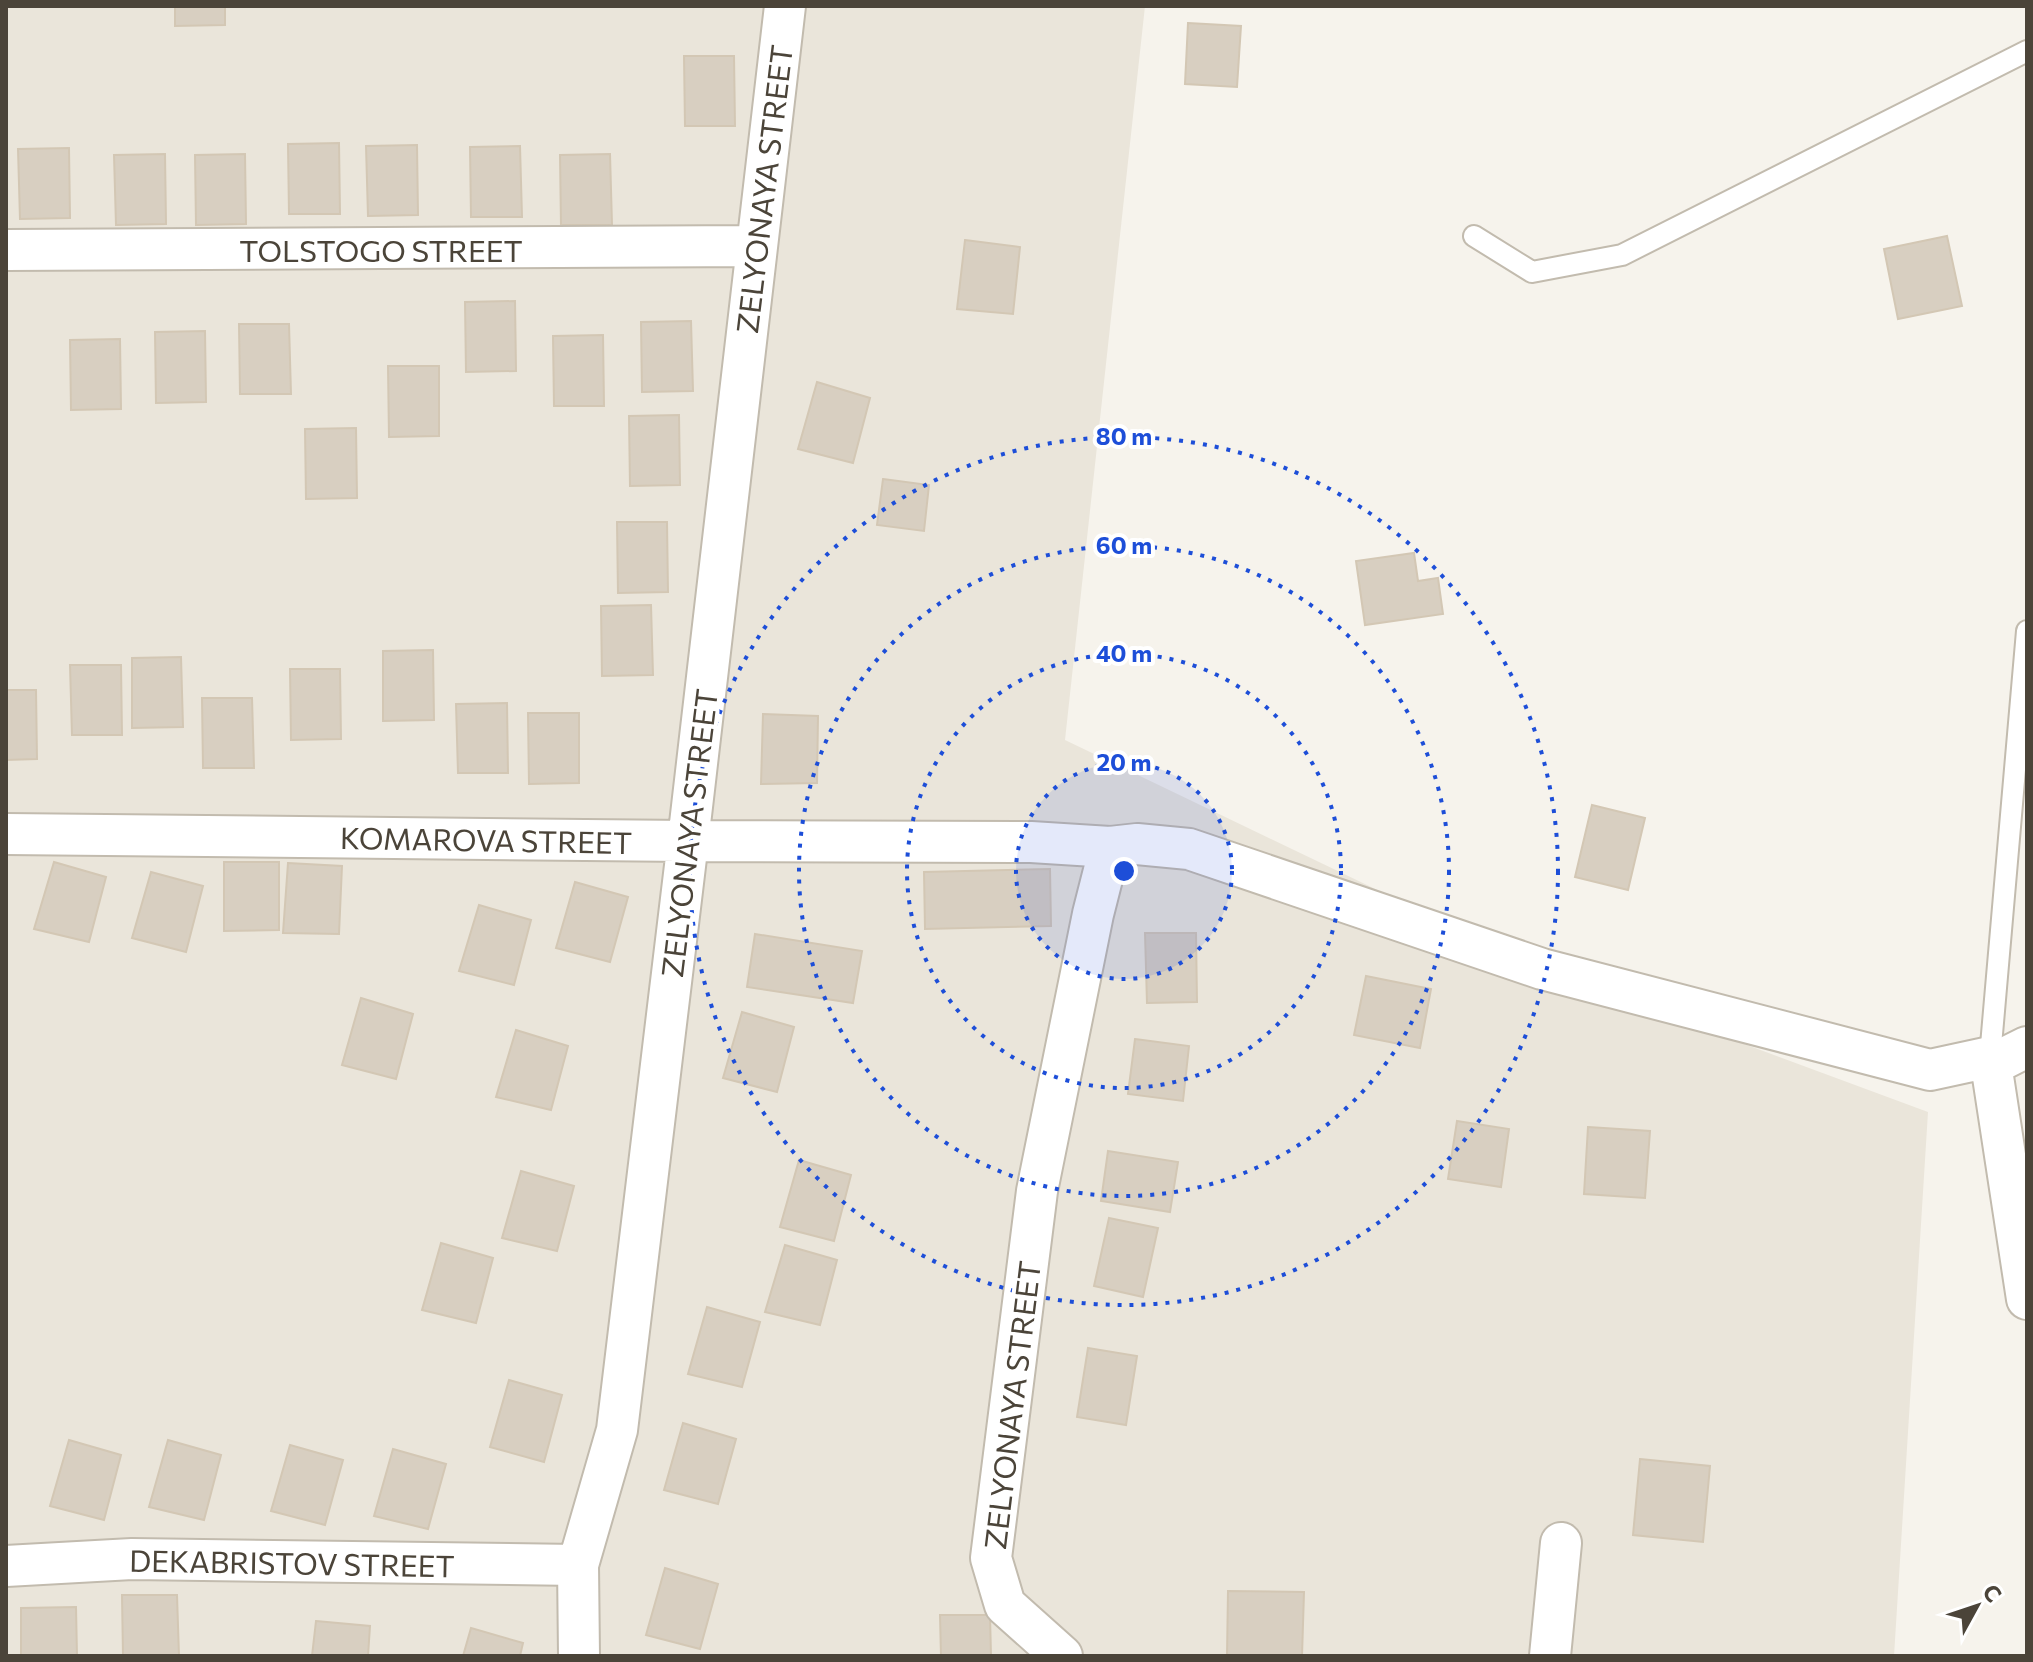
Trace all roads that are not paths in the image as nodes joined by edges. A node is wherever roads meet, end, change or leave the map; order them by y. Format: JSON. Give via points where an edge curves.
{"nodes":[{"id":1,"x":785,"y":6,"type":"edge"},
{"id":2,"x":2027,"y":51,"type":"edge"},
{"id":3,"x":1474,"y":236,"type":"dead end"},
{"id":4,"x":756,"y":246,"type":"junction"},
{"id":5,"x":6,"y":250,"type":"edge"},
{"id":6,"x":2027,"y":631,"type":"edge"},
{"id":7,"x":6,"y":834,"type":"edge"},
{"id":8,"x":688,"y":841,"type":"junction"},
{"id":9,"x":1110,"y":847,"type":"junction"},
{"id":10,"x":2008,"y":1052,"type":"edge"},
{"id":11,"x":2027,"y":1299,"type":"edge"},
{"id":12,"x":1561,"y":1543,"type":"dead end"},
{"id":13,"x":578,"y":1565,"type":"junction"},
{"id":14,"x":6,"y":1566,"type":"edge"},
{"id":15,"x":579,"y":1656,"type":"edge"},
{"id":16,"x":1062,"y":1656,"type":"edge"},
{"id":17,"x":1550,"y":1656,"type":"edge"}],
"edges":[{"from":1,"to":4,"type":"street","name":"ZELYONAYA STREET"},
{"from":2,"to":3,"type":"lane","via":[[1622,255],[1532,272]]},
{"from":4,"to":5,"type":"street","name":"TOLSTOGO STREET"},
{"from":4,"to":8,"type":"street","name":"ZELYONAYA STREET"},
{"from":6,"to":10,"type":"lane"},
{"from":7,"to":8,"type":"street","name":"KOMAROVA STREET"},
{"from":8,"to":9,"type":"street","name":"KOMAROVA STREET"},
{"from":8,"to":13,"type":"street","name":"ZELYONAYA STREET","via":[[617,1430]]},
{"from":9,"to":10,"type":"street","name":"KOMAROVA STREET","via":[[1189,849],[1542,969],[1930,1070]]},
{"from":9,"to":16,"type":"street","name":"ZELYONAYA STREET","via":[[1037,1191],[991,1558],[1005,1605]]},
{"from":10,"to":11,"type":"street"},
{"from":12,"to":17,"type":"street"},
{"from":13,"to":14,"type":"street","name":"DEKABRISTOV STREET","via":[[132,1559]]},
{"from":13,"to":15,"type":"street","name":"ZELYONAYA STREET"}]}
